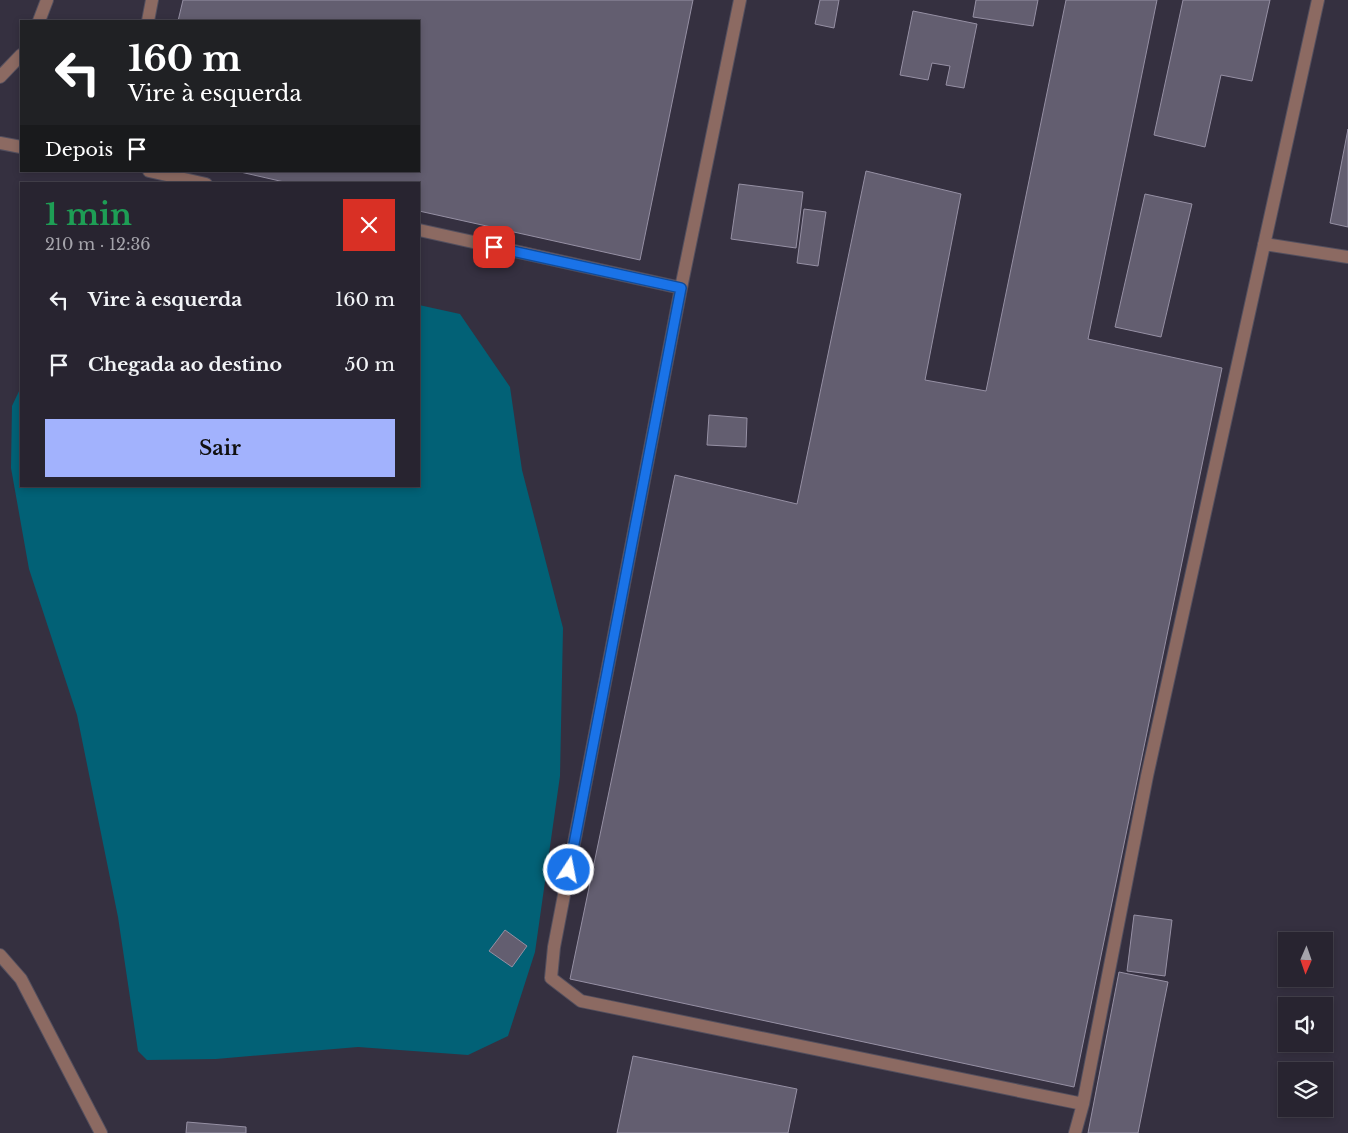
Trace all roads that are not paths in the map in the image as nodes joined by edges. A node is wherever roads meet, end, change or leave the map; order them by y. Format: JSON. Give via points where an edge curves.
{"nodes":[{"id":1,"x":47,"y":0,"type":"edge"},
{"id":2,"x":152,"y":0,"type":"edge"},
{"id":3,"x":740,"y":0,"type":"edge"},
{"id":4,"x":1318,"y":0,"type":"edge"},
{"id":5,"x":39,"y":20,"type":"edge"},
{"id":6,"x":148,"y":20,"type":"edge"},
{"id":7,"x":20,"y":57,"type":"edge"},
{"id":8,"x":0,"y":77,"type":"edge"},
{"id":9,"x":0,"y":144,"type":"edge"},
{"id":10,"x":20,"y":147,"type":"edge"},
{"id":11,"x":153,"y":172,"type":"edge"},
{"id":12,"x":197,"y":182,"type":"edge"},
{"id":13,"x":420,"y":230,"type":"edge"},
{"id":14,"x":1264,"y":244,"type":"junction"},
{"id":15,"x":1348,"y":257,"type":"edge"},
{"id":16,"x":681,"y":288,"type":"junction"},
{"id":17,"x":0,"y":955,"type":"edge"},
{"id":18,"x":1083,"y":1104,"type":"junction"},
{"id":19,"x":101,"y":1133,"type":"edge"},
{"id":20,"x":1075,"y":1133,"type":"edge"}],
"edges":[{"from":1,"to":5,"type":"lane"},
{"from":2,"to":6,"type":"lane"},
{"from":3,"to":16,"type":"lane"},
{"from":4,"to":14,"type":"lane"},
{"from":7,"to":8,"type":"lane"},
{"from":9,"to":10,"type":"lane"},
{"from":11,"to":12,"type":"lane"},
{"from":13,"to":16,"type":"lane"},
{"from":14,"to":15,"type":"lane"},
{"from":14,"to":18,"type":"lane","via":[[1147,776]]},
{"from":16,"to":18,"type":"lane","via":[[554,947],[551,978],[582,1001]]},
{"from":17,"to":19,"type":"lane","via":[[21,979]]},
{"from":18,"to":20,"type":"lane"}]}
